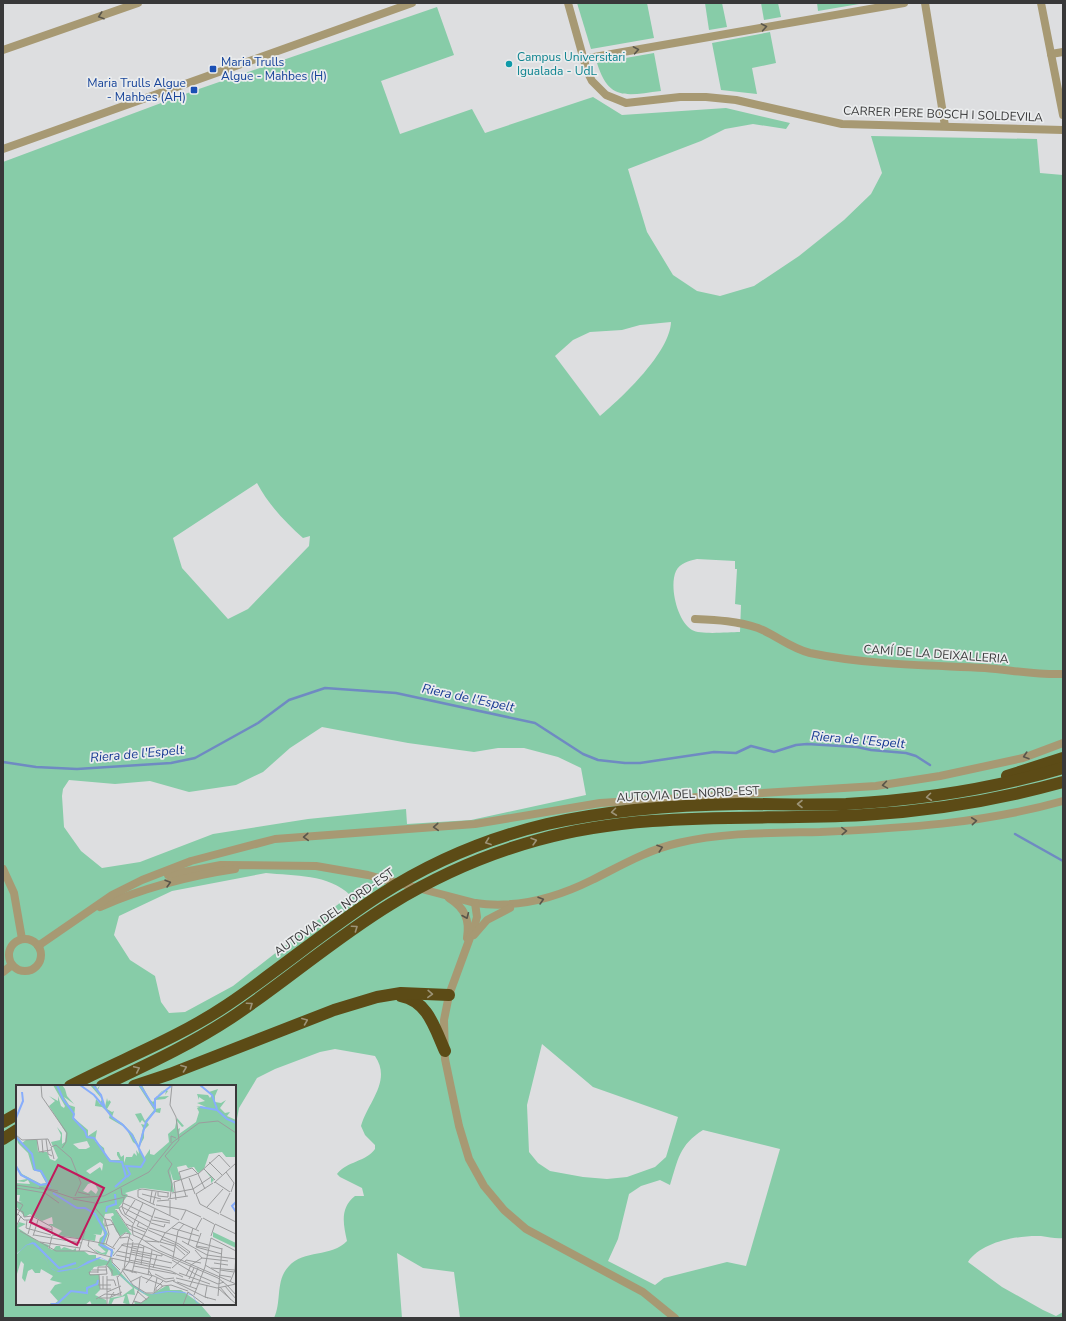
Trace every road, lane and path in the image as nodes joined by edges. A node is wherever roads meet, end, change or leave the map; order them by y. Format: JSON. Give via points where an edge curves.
{"nodes":[{"id":1,"x":138,"y":3,"type":"edge"},
{"id":2,"x":412,"y":3,"type":"edge"},
{"id":3,"x":568,"y":3,"type":"edge"},
{"id":4,"x":904,"y":3,"type":"edge"},
{"id":5,"x":925,"y":3,"type":"edge"},
{"id":6,"x":1041,"y":3,"type":"edge"},
{"id":7,"x":3,"y":50,"type":"edge"},
{"id":8,"x":1063,"y":52,"type":"edge"},
{"id":9,"x":1051,"y":54,"type":"junction"},
{"id":10,"x":583,"y":59,"type":"junction"},
{"id":11,"x":1063,"y":115,"type":"edge"},
{"id":12,"x":945,"y":126,"type":"junction"},
{"id":13,"x":1063,"y":130,"type":"edge"},
{"id":14,"x":3,"y":149,"type":"edge"},
{"id":15,"x":696,"y":619,"type":"dead end"},
{"id":16,"x":1063,"y":674,"type":"edge"},
{"id":17,"x":1063,"y":743,"type":"edge"},
{"id":18,"x":1063,"y":758,"type":"edge"},
{"id":19,"x":1063,"y":768,"type":"edge"},
{"id":20,"x":1063,"y":782,"type":"edge"},
{"id":21,"x":947,"y":795,"type":"junction"},
{"id":22,"x":1063,"y":801,"type":"edge"},
{"id":23,"x":264,"y":865,"type":"junction"},
{"id":24,"x":3,"y":869,"type":"edge"},
{"id":25,"x":117,"y":892,"type":"junction"},
{"id":26,"x":445,"y":895,"type":"junction"},
{"id":27,"x":475,"y":903,"type":"junction"},
{"id":28,"x":517,"y":905,"type":"junction"},
{"id":29,"x":79,"y":916,"type":"junction"},
{"id":30,"x":22,"y":939,"type":"junction"},
{"id":31,"x":466,"y":945,"type":"junction"},
{"id":32,"x":38,"y":946,"type":"junction"},
{"id":33,"x":12,"y":965,"type":"junction"},
{"id":34,"x":3,"y":972,"type":"edge"},
{"id":35,"x":383,"y":995,"type":"junction"},
{"id":36,"x":449,"y":995,"type":"junction"},
{"id":37,"x":445,"y":1051,"type":"junction"},
{"id":38,"x":72,"y":1085,"type":"edge"},
{"id":39,"x":104,"y":1085,"type":"edge"},
{"id":40,"x":137,"y":1085,"type":"edge"},
{"id":41,"x":16,"y":1115,"type":"edge"},
{"id":42,"x":3,"y":1122,"type":"edge"},
{"id":43,"x":16,"y":1131,"type":"edge"},
{"id":44,"x":3,"y":1139,"type":"edge"},
{"id":45,"x":675,"y":1318,"type":"edge"}],
"edges":[{"from":1,"to":7,"type":"street","one_way":true},
{"from":2,"to":14,"type":"street"},
{"from":3,"to":10,"type":"street"},
{"from":10,"to":4,"type":"street","one_way":true},
{"from":5,"to":12,"type":"street"},
{"from":6,"to":9,"type":"street"},
{"from":8,"to":9,"type":"street"},
{"from":9,"to":11,"type":"street"},
{"from":10,"to":12,"type":"street","name":"CARRER PERE BOSCH I SOLDEVILA","via":[[592,81],[606,95],[626,103],[706,97],[736,100],[842,124]]},
{"from":12,"to":13,"type":"street","name":"CARRER PERE BOSCH I SOLDEVILA"},
{"from":15,"to":16,"type":"street","name":"CAMÍ DE LA DEIXALLERIA","via":[[729,621],[772,635],[795,648],[868,662]]},
{"from":17,"to":25,"type":"street","one_way":true,"via":[[1023,758],[940,776],[876,786],[600,803],[475,824],[275,839],[191,861]]},
{"from":18,"to":21,"type":"highway"},
{"from":19,"to":21,"type":"highway","name":"AUTOVIA DEL NORD-EST","via":[[1016,782]]},
{"from":39,"to":20,"type":"highway","name":"AUTOVIA DEL NORD-EST","one_way":true,"via":[[208,1033],[391,904],[437,879],[511,848],[569,832],[632,822],[896,813],[991,800]]},
{"from":21,"to":38,"type":"highway","name":"AUTOVIA DEL NORD-EST","one_way":true,"via":[[843,804],[740,804],[634,810],[547,824],[499,838],[459,853],[409,877],[344,919],[219,1010]]},
{"from":28,"to":22,"type":"street","one_way":true,"via":[[556,895],[648,852],[693,839],[907,828],[989,819]]},
{"from":23,"to":25,"type":"street","via":[[221,865],[190,869]]},
{"from":23,"to":26,"type":"street","via":[[316,866],[368,875]]},
{"from":29,"to":23,"type":"street","one_way":true,"via":[[146,889],[178,880]]},
{"from":24,"to":30,"type":"street","via":[[14,893]]},
{"from":25,"to":29,"type":"street"},
{"from":26,"to":27,"type":"street"},
{"from":26,"to":31,"type":"street","one_way":true,"via":[[457,903],[465,913],[469,925]]},
{"from":27,"to":28,"type":"street","via":[[491,906]]},
{"from":27,"to":31,"type":"street","via":[[477,917]]},
{"from":28,"to":31,"type":"street","via":[[487,920]]},
{"from":29,"to":32,"type":"street"},
{"from":30,"to":32,"type":"street","via":[[32,940]]},
{"from":30,"to":33,"type":"street","via":[[10,949]]},
{"from":31,"to":36,"type":"street"},
{"from":32,"to":33,"type":"street","via":[[41,951],[40,961],[33,969],[22,970]]},
{"from":33,"to":34,"type":"street"},
{"from":35,"to":36,"type":"highway","one_way":true},
{"from":35,"to":37,"type":"highway","via":[[408,998],[421,1007],[433,1023]]},
{"from":40,"to":35,"type":"highway","one_way":true,"via":[[334,1010]]},
{"from":36,"to":37,"type":"street","via":[[444,1020]]},
{"from":37,"to":45,"type":"street","via":[[458,1126],[469,1159],[484,1186],[504,1210],[526,1229],[643,1292]]},
{"from":41,"to":42,"type":"highway"},
{"from":43,"to":44,"type":"highway"}]}
